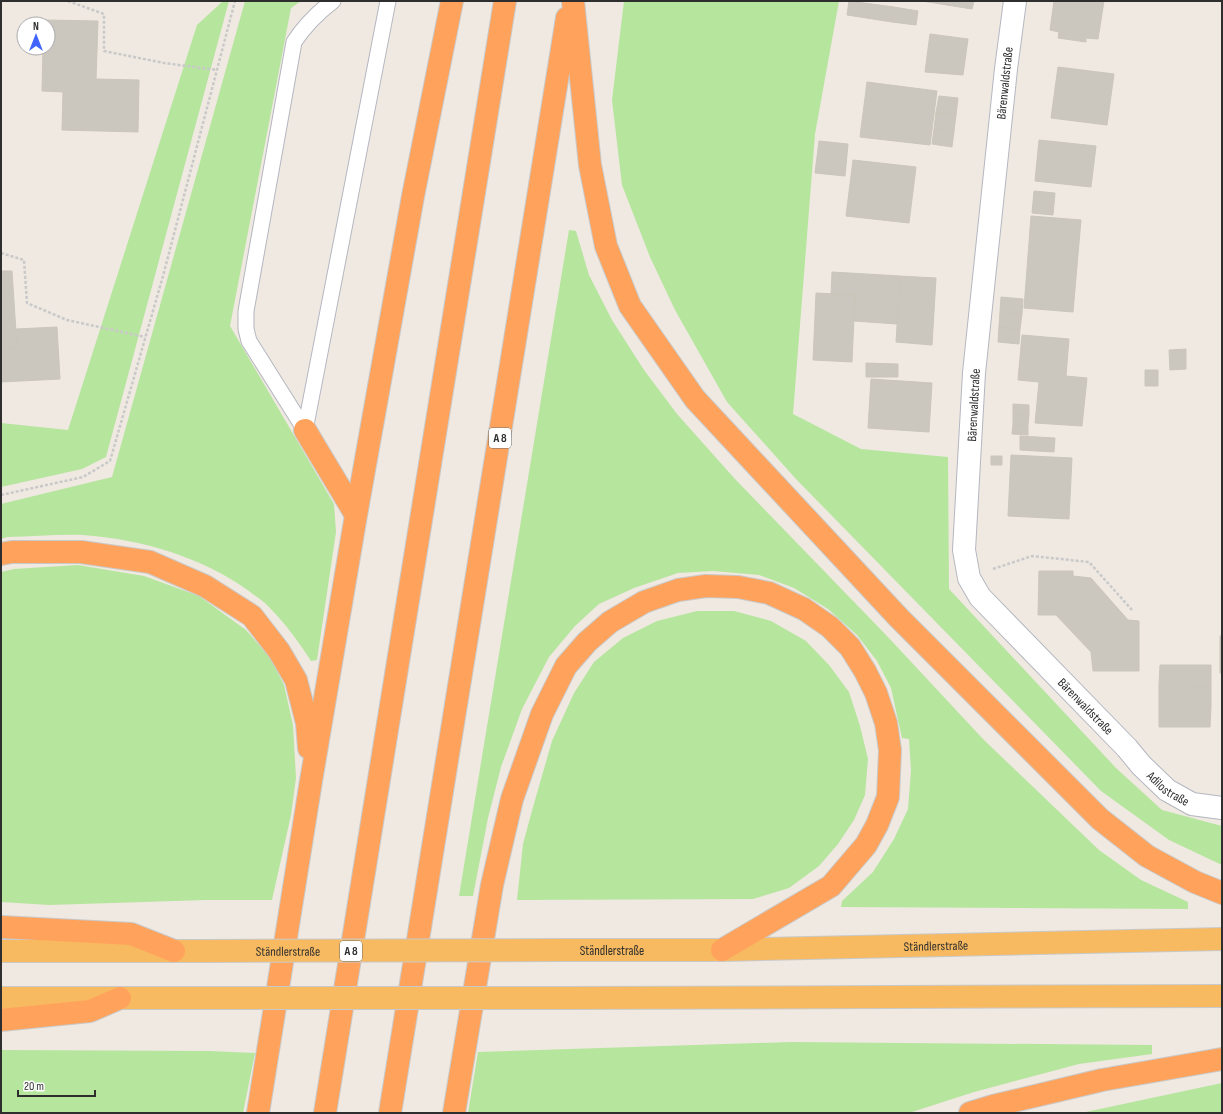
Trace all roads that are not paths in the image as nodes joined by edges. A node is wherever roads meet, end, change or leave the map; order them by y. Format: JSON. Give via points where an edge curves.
{"nodes":[{"id":1,"x":333,"y":1,"type":"edge"},
{"id":2,"x":388,"y":1,"type":"edge"},
{"id":3,"x":452,"y":1,"type":"edge"},
{"id":4,"x":505,"y":1,"type":"edge"},
{"id":5,"x":570,"y":1,"type":"edge"},
{"id":6,"x":573,"y":1,"type":"edge"},
{"id":7,"x":1015,"y":1,"type":"edge"},
{"id":8,"x":305,"y":430,"type":"junction"},
{"id":9,"x":356,"y":515,"type":"junction"},
{"id":10,"x":1,"y":554,"type":"edge"},
{"id":11,"x":1127,"y":748,"type":"joint"},
{"id":12,"x":311,"y":781,"type":"junction"},
{"id":13,"x":1222,"y":808,"type":"edge"},
{"id":14,"x":1222,"y":893,"type":"edge"},
{"id":15,"x":1,"y":928,"type":"edge"},
{"id":16,"x":1222,"y":939,"type":"edge"},
{"id":17,"x":722,"y":950,"type":"junction"},
{"id":18,"x":1,"y":951,"type":"edge"},
{"id":19,"x":174,"y":951,"type":"junction"},
{"id":20,"x":1222,"y":996,"type":"edge"},
{"id":21,"x":1,"y":998,"type":"edge"},
{"id":22,"x":120,"y":998,"type":"junction"},
{"id":23,"x":1,"y":1020,"type":"edge"},
{"id":24,"x":1222,"y":1059,"type":"edge"},
{"id":25,"x":258,"y":1113,"type":"edge"},
{"id":26,"x":325,"y":1113,"type":"edge"},
{"id":27,"x":390,"y":1113,"type":"edge"},
{"id":28,"x":454,"y":1113,"type":"edge"},
{"id":29,"x":970,"y":1113,"type":"edge"}],
"edges":[{"from":1,"to":8,"type":"lane","via":[[315,16],[294,42],[246,311],[249,341]]},
{"from":2,"to":8,"type":"lane"},
{"from":3,"to":9,"type":"highway","via":[[413,196]]},
{"from":4,"to":26,"type":"highway","number":"A 8"},
{"from":5,"to":27,"type":"highway","number":"A 8"},
{"from":6,"to":14,"type":"highway","via":[[590,165],[606,246],[630,306],[695,399],[899,618],[1100,819],[1147,856],[1195,882]]},
{"from":7,"to":11,"type":"street","name":"Bärenwaldstraße","via":[[974,373],[964,550],[969,578],[980,597]]},
{"from":8,"to":9,"type":"highway"},
{"from":9,"to":12,"type":"highway"},
{"from":10,"to":12,"type":"highway","via":[[81,552],[150,562],[205,586],[252,616],[279,651],[296,680],[307,724]]},
{"from":11,"to":13,"type":"street","name":"Adilostraße","via":[[1167,790],[1192,804]]},
{"from":12,"to":25,"type":"highway"},
{"from":15,"to":19,"type":"highway","via":[[131,934]]},
{"from":16,"to":17,"type":"highway","name":"Ständlerstraße"},
{"from":17,"to":19,"type":"highway","name":"Ständlerstraße","bridge":true},
{"from":17,"to":28,"type":"highway","via":[[831,886],[866,845],[888,797],[890,750],[886,723],[876,693],[850,647],[830,628],[804,609],[769,594],[738,587],[706,586],[678,590],[644,602],[610,622],[587,642],[566,666],[542,714],[512,799],[492,885]]},
{"from":18,"to":19,"type":"highway","name":"Ständlerstraße"},
{"from":20,"to":22,"type":"highway","bridge":true},
{"from":21,"to":22,"type":"highway"},
{"from":22,"to":23,"type":"highway","via":[[90,1011]]},
{"from":24,"to":29,"type":"highway","via":[[1102,1080]]}]}
